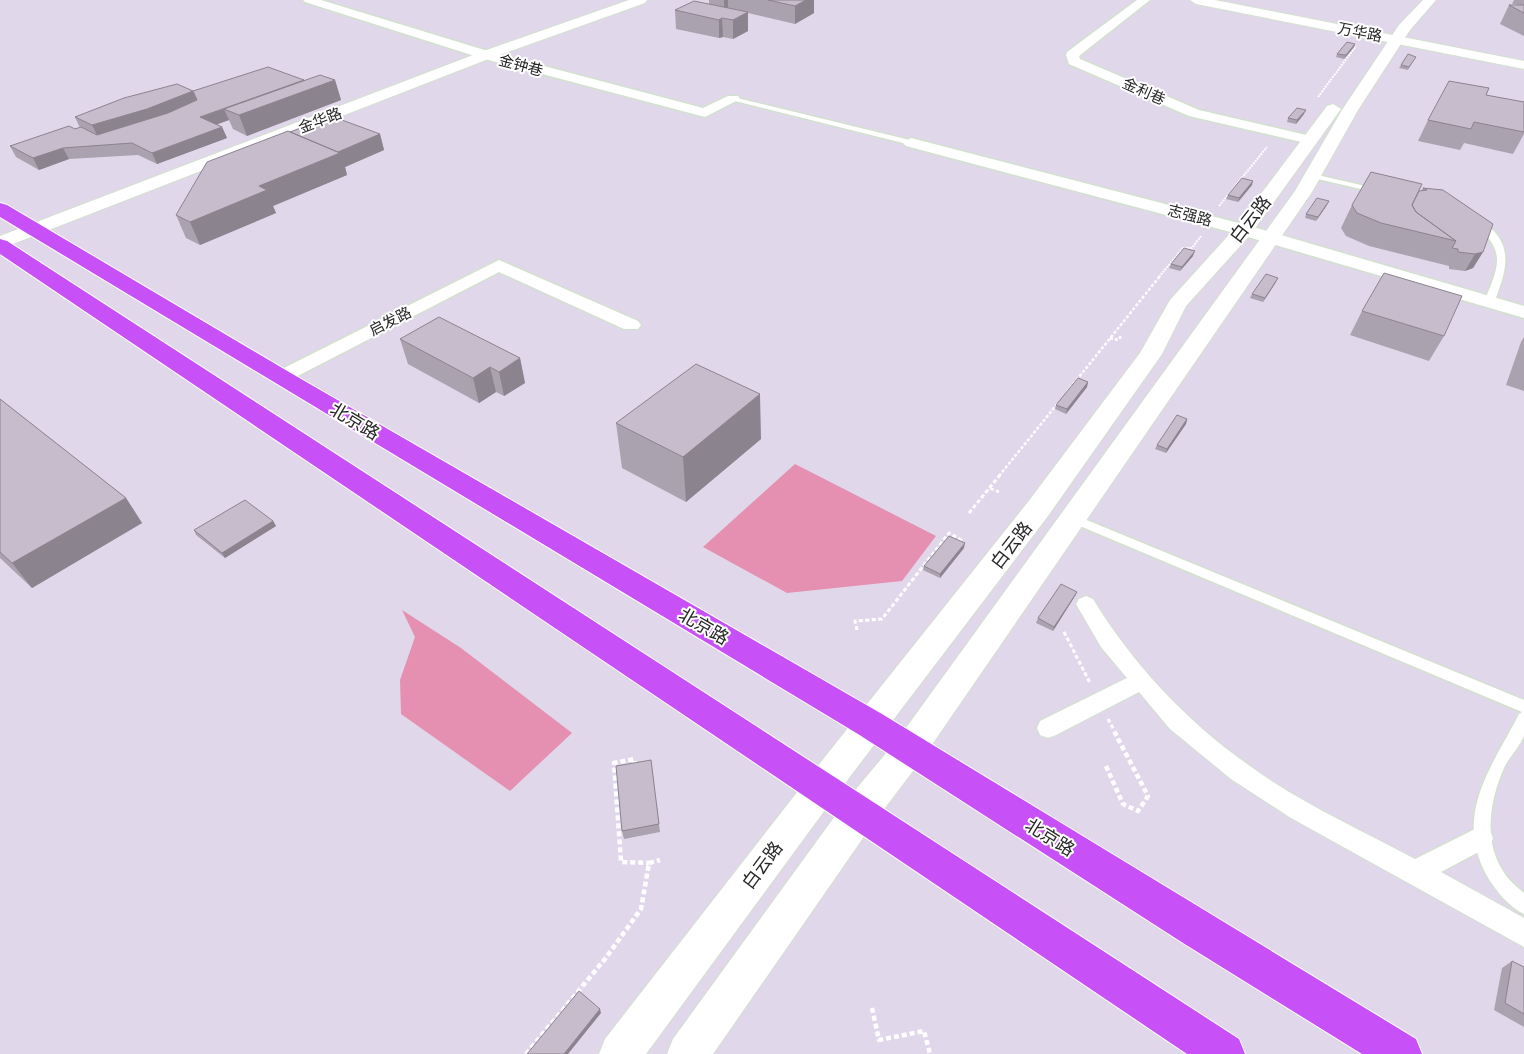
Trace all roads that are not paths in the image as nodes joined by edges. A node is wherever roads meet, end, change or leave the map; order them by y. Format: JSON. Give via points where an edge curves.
{"nodes":[{"id":1,"x":308,"y":0,"type":"edge"},
{"id":2,"x":641,"y":0,"type":"edge"},
{"id":3,"x":1144,"y":0,"type":"edge"},
{"id":4,"x":1196,"y":0,"type":"edge"},
{"id":5,"x":1430,"y":0,"type":"edge"},
{"id":6,"x":1397,"y":39,"type":"junction"},
{"id":7,"x":486,"y":55,"type":"junction"},
{"id":8,"x":1524,"y":65,"type":"edge"},
{"id":9,"x":733,"y":99,"type":"joint"},
{"id":10,"x":1310,"y":140,"type":"junction"},
{"id":11,"x":911,"y":143,"type":"joint"},
{"id":12,"x":1312,"y":175,"type":"junction"},
{"id":13,"x":1387,"y":193,"type":"edge"},
{"id":14,"x":0,"y":209,"type":"edge"},
{"id":15,"x":1472,"y":218,"type":"edge"},
{"id":16,"x":35,"y":230,"type":"junction"},
{"id":17,"x":1244,"y":230,"type":"junction"},
{"id":18,"x":1271,"y":237,"type":"junction"},
{"id":19,"x":0,"y":245,"type":"edge"},
{"id":20,"x":1489,"y":302,"type":"junction"},
{"id":21,"x":1524,"y":312,"type":"edge"},
{"id":22,"x":630,"y":325,"type":"dead end"},
{"id":23,"x":281,"y":377,"type":"junction"},
{"id":24,"x":1072,"y":518,"type":"junction"},
{"id":25,"x":1086,"y":604,"type":"dead end"},
{"id":26,"x":1142,"y":680,"type":"junction"},
{"id":27,"x":1524,"y":707,"type":"edge"},
{"id":28,"x":1524,"y":718,"type":"edge"},
{"id":29,"x":870,"y":724,"type":"junction"},
{"id":30,"x":1048,"y":728,"type":"dead end"},
{"id":31,"x":910,"y":749,"type":"junction"},
{"id":32,"x":821,"y":788,"type":"junction"},
{"id":33,"x":859,"y":813,"type":"junction"},
{"id":34,"x":1481,"y":838,"type":"junction"},
{"id":35,"x":1415,"y":872,"type":"junction"},
{"id":36,"x":1524,"y":905,"type":"edge"},
{"id":37,"x":1524,"y":934,"type":"edge"},
{"id":38,"x":620,"y":1054,"type":"edge"},
{"id":39,"x":688,"y":1054,"type":"edge"},
{"id":40,"x":1224,"y":1054,"type":"edge"},
{"id":41,"x":1402,"y":1054,"type":"edge"}],
"edges":[{"from":1,"to":7,"type":"street","name":"金钟巷"},
{"from":2,"to":7,"type":"main road","name":"金华路"},
{"from":3,"to":10,"type":"street","name":"金利巷","via":[[1085,43],[1072,55],[1074,61],[1194,113]]},
{"from":4,"to":6,"type":"main road","name":"万华路"},
{"from":5,"to":6,"type":"main road","name":"白云路"},
{"from":6,"to":8,"type":"main road","name":"万华路"},
{"from":6,"to":10,"type":"main road","name":"白云路","via":[[1372,49],[1351,74],[1344,93]]},
{"from":6,"to":12,"type":"main road","name":"白云路"},
{"from":7,"to":9,"type":"street","name":"金钟巷","via":[[705,113]]},
{"from":7,"to":16,"type":"main road","name":"金华路"},
{"from":9,"to":11,"type":"lane"},
{"from":10,"to":17,"type":"main road","name":"白云路"},
{"from":11,"to":17,"type":"street","name":"志强路"},
{"from":12,"to":13,"type":"lane"},
{"from":12,"to":18,"type":"main road","name":"白云路"},
{"from":14,"to":16,"type":"main road","name":"北京路"},
{"from":15,"to":20,"type":"lane","via":[[1496,238],[1501,253],[1502,268]]},
{"from":16,"to":19,"type":"main road","name":"金华路"},
{"from":16,"to":23,"type":"main road","name":"北京路"},
{"from":17,"to":18,"type":"street","name":"志强路"},
{"from":17,"to":29,"type":"main road","name":"白云路","via":[[1176,304],[1151,354],[1038,509]]},
{"from":18,"to":20,"type":"street","name":"志强路"},
{"from":18,"to":24,"type":"main road","name":"白云路"},
{"from":19,"to":32,"type":"main road"},
{"from":20,"to":21,"type":"street","name":"志强路"},
{"from":22,"to":23,"type":"street","name":"启发路","via":[[499,264]]},
{"from":23,"to":29,"type":"main road","name":"北京路"},
{"from":24,"to":27,"type":"lane"},
{"from":24,"to":31,"type":"main road","name":"白云路"},
{"from":25,"to":26,"type":"street","via":[[1108,641]]},
{"from":26,"to":30,"type":"street"},
{"from":26,"to":35,"type":"street","via":[[1178,722],[1239,772],[1300,810]]},
{"from":28,"to":34,"type":"lane","via":[[1520,732],[1491,780]]},
{"from":29,"to":31,"type":"main road","name":"北京路"},
{"from":29,"to":32,"type":"main road","name":"白云路"},
{"from":31,"to":33,"type":"main road","name":"白云路"},
{"from":31,"to":41,"type":"main road","name":"北京路"},
{"from":32,"to":33,"type":"main road"},
{"from":32,"to":38,"type":"main road","name":"白云路"},
{"from":33,"to":39,"type":"main road","name":"白云路"},
{"from":33,"to":40,"type":"main road"},
{"from":34,"to":35,"type":"street"},
{"from":34,"to":36,"type":"lane","via":[[1497,878]]},
{"from":35,"to":37,"type":"street","via":[[1508,922]]}]}
